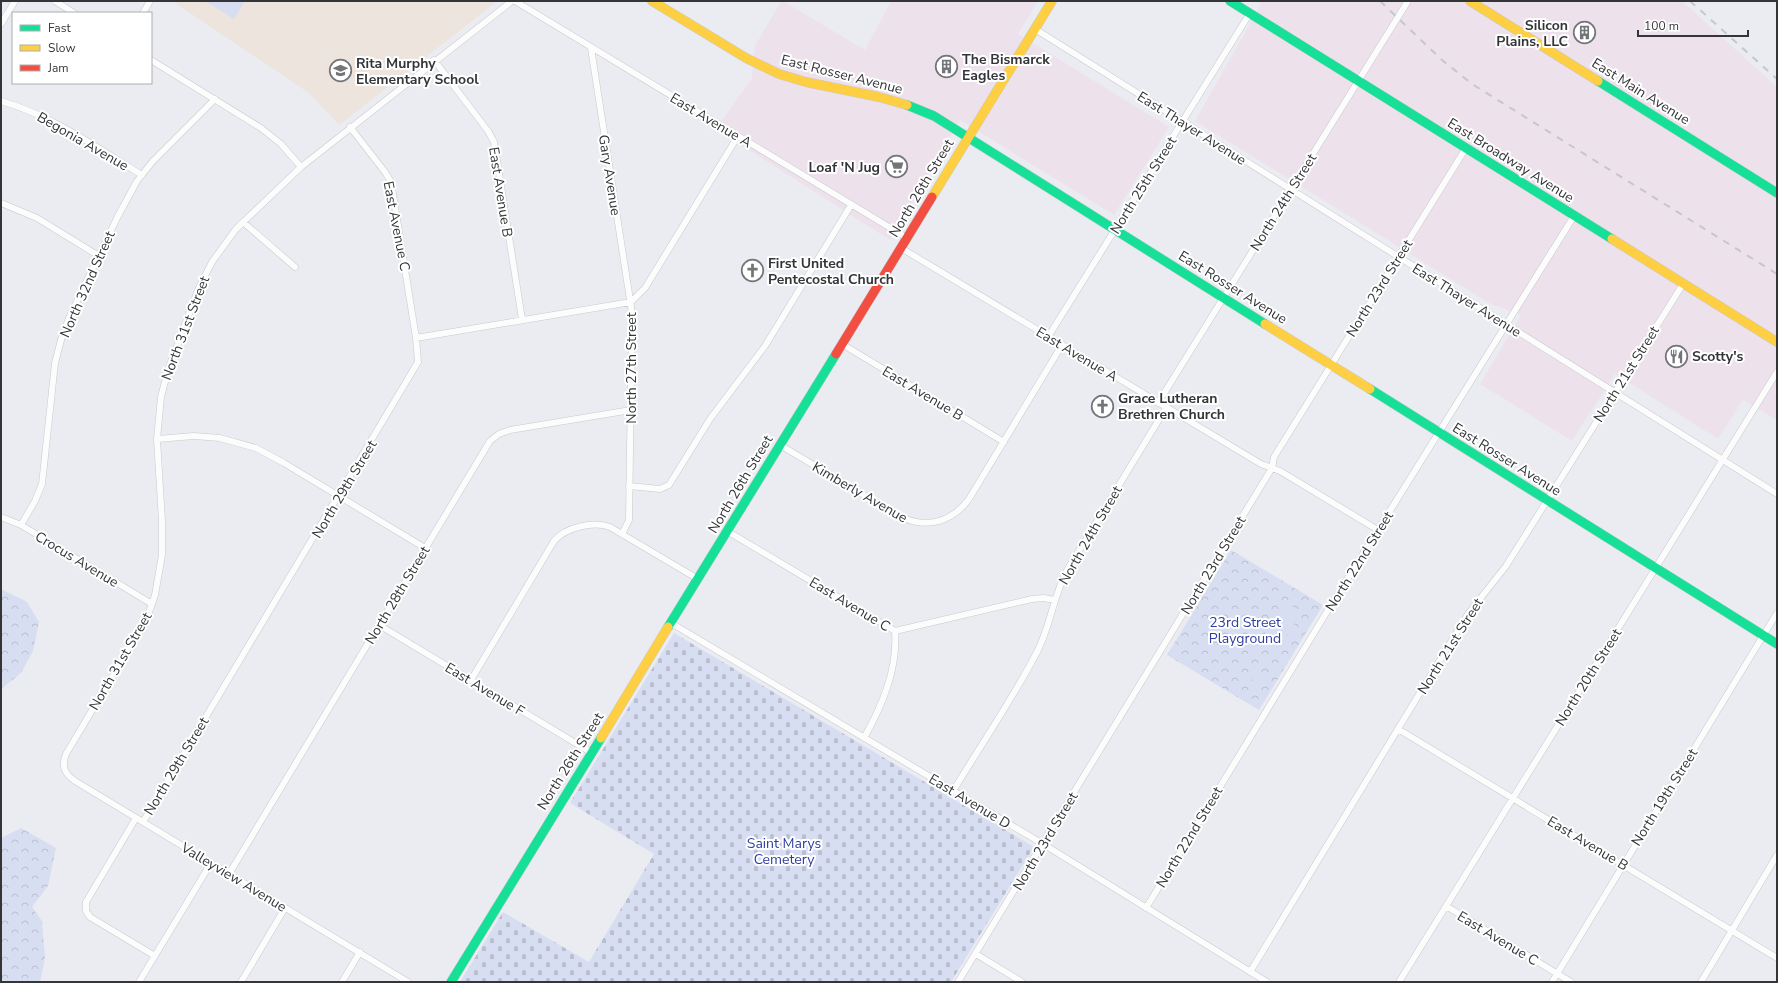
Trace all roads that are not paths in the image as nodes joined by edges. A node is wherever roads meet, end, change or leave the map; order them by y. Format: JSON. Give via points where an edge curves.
{"nodes":[{"id":1,"x":15,"y":1,"type":"edge"},
{"id":2,"x":55,"y":1,"type":"edge"},
{"id":3,"x":150,"y":1,"type":"edge"},
{"id":4,"x":512,"y":1,"type":"edge"},
{"id":5,"x":515,"y":1,"type":"edge"},
{"id":6,"x":652,"y":1,"type":"edge"},
{"id":7,"x":1052,"y":1,"type":"edge"},
{"id":8,"x":1230,"y":1,"type":"edge"},
{"id":9,"x":1408,"y":1,"type":"edge"},
{"id":10,"x":1470,"y":1,"type":"edge"},
{"id":11,"x":72,"y":12,"type":"edge"},
{"id":12,"x":144,"y":12,"type":"edge"},
{"id":13,"x":1250,"y":13,"type":"junction"},
{"id":14,"x":1,"y":24,"type":"edge"},
{"id":15,"x":1035,"y":29,"type":"junction"},
{"id":16,"x":591,"y":48,"type":"junction"},
{"id":17,"x":434,"y":60,"type":"junction"},
{"id":18,"x":152,"y":61,"type":"edge"},
{"id":19,"x":1359,"y":81,"type":"junction"},
{"id":20,"x":215,"y":99,"type":"junction"},
{"id":21,"x":1,"y":102,"type":"edge"},
{"id":22,"x":1182,"y":122,"type":"junction"},
{"id":23,"x":350,"y":127,"type":"junction"},
{"id":24,"x":738,"y":136,"type":"junction"},
{"id":25,"x":969,"y":137,"type":"junction"},
{"id":26,"x":1466,"y":148,"type":"junction"},
{"id":27,"x":300,"y":167,"type":"junction"},
{"id":28,"x":142,"y":174,"type":"junction"},
{"id":29,"x":1291,"y":189,"type":"junction"},
{"id":30,"x":1777,"y":193,"type":"edge"},
{"id":31,"x":1,"y":203,"type":"edge"},
{"id":32,"x":851,"y":205,"type":"junction"},
{"id":33,"x":1574,"y":216,"type":"junction"},
{"id":34,"x":243,"y":222,"type":"junction"},
{"id":35,"x":1116,"y":230,"type":"junction"},
{"id":36,"x":907,"y":238,"type":"junction"},
{"id":37,"x":901,"y":248,"type":"junction"},
{"id":38,"x":99,"y":256,"type":"junction"},
{"id":39,"x":1399,"y":256,"type":"junction"},
{"id":40,"x":295,"y":267,"type":"dead end"},
{"id":41,"x":1683,"y":284,"type":"junction"},
{"id":42,"x":1224,"y":298,"type":"junction"},
{"id":43,"x":631,"y":302,"type":"junction"},
{"id":44,"x":522,"y":319,"type":"junction"},
{"id":45,"x":1506,"y":325,"type":"junction"},
{"id":46,"x":1048,"y":337,"type":"junction"},
{"id":47,"x":416,"y":338,"type":"junction"},
{"id":48,"x":1777,"y":342,"type":"edge"},
{"id":49,"x":842,"y":344,"type":"junction"},
{"id":50,"x":1062,"y":346,"type":"junction"},
{"id":51,"x":1332,"y":365,"type":"junction"},
{"id":52,"x":1777,"y":372,"type":"edge"},
{"id":53,"x":1615,"y":393,"type":"junction"},
{"id":54,"x":1158,"y":403,"type":"junction"},
{"id":55,"x":1166,"y":408,"type":"junction"},
{"id":56,"x":631,"y":410,"type":"junction"},
{"id":57,"x":1440,"y":433,"type":"junction"},
{"id":58,"x":157,"y":439,"type":"junction"},
{"id":59,"x":1004,"y":442,"type":"junction"},
{"id":60,"x":780,"y":445,"type":"junction"},
{"id":61,"x":1722,"y":460,"type":"junction"},
{"id":62,"x":1272,"y":468,"type":"junction"},
{"id":63,"x":629,"y":486,"type":"junction"},
{"id":64,"x":1777,"y":494,"type":"edge"},
{"id":65,"x":339,"y":496,"type":"junction"},
{"id":66,"x":1548,"y":501,"type":"junction"},
{"id":67,"x":1,"y":518,"type":"edge"},
{"id":68,"x":21,"y":525,"type":"junction"},
{"id":69,"x":1378,"y":530,"type":"junction"},
{"id":70,"x":727,"y":531,"type":"junction"},
{"id":71,"x":622,"y":534,"type":"junction"},
{"id":72,"x":425,"y":548,"type":"junction"},
{"id":73,"x":1656,"y":568,"type":"junction"},
{"id":74,"x":698,"y":580,"type":"junction"},
{"id":75,"x":1054,"y":600,"type":"junction"},
{"id":76,"x":152,"y":604,"type":"junction"},
{"id":77,"x":1777,"y":613,"type":"edge"},
{"id":78,"x":671,"y":623,"type":"junction"},
{"id":79,"x":379,"y":625,"type":"junction"},
{"id":80,"x":895,"y":631,"type":"junction"},
{"id":81,"x":1763,"y":636,"type":"junction"},
{"id":82,"x":1777,"y":644,"type":"edge"},
{"id":83,"x":470,"y":680,"type":"junction"},
{"id":84,"x":1398,"y":729,"type":"junction"},
{"id":85,"x":864,"y":738,"type":"junction"},
{"id":86,"x":592,"y":753,"type":"junction"},
{"id":87,"x":64,"y":768,"type":"joint"},
{"id":88,"x":953,"y":791,"type":"junction"},
{"id":89,"x":1513,"y":798,"type":"junction"},
{"id":90,"x":136,"y":818,"type":"junction"},
{"id":91,"x":143,"y":822,"type":"junction"},
{"id":92,"x":1043,"y":844,"type":"junction"},
{"id":93,"x":1777,"y":855,"type":"edge"},
{"id":94,"x":211,"y":863,"type":"junction"},
{"id":95,"x":1622,"y":864,"type":"junction"},
{"id":96,"x":229,"y":874,"type":"junction"},
{"id":97,"x":1446,"y":906,"type":"junction"},
{"id":98,"x":285,"y":908,"type":"junction"},
{"id":99,"x":1146,"y":908,"type":"junction"},
{"id":100,"x":1732,"y":930,"type":"junction"},
{"id":101,"x":360,"y":952,"type":"junction"},
{"id":102,"x":976,"y":954,"type":"junction"},
{"id":103,"x":155,"y":956,"type":"junction"},
{"id":104,"x":1777,"y":958,"type":"edge"},
{"id":105,"x":1250,"y":972,"type":"junction"},
{"id":106,"x":1557,"y":974,"type":"junction"},
{"id":107,"x":139,"y":982,"type":"edge"},
{"id":108,"x":241,"y":982,"type":"edge"},
{"id":109,"x":342,"y":982,"type":"edge"},
{"id":110,"x":408,"y":982,"type":"edge"},
{"id":111,"x":451,"y":982,"type":"edge"},
{"id":112,"x":958,"y":982,"type":"edge"},
{"id":113,"x":1022,"y":982,"type":"edge"},
{"id":114,"x":1267,"y":982,"type":"edge"},
{"id":115,"x":1399,"y":982,"type":"edge"},
{"id":116,"x":1552,"y":982,"type":"edge"},
{"id":117,"x":1571,"y":982,"type":"edge"},
{"id":118,"x":1700,"y":982,"type":"edge"}],
"edges":[{"from":1,"to":14,"type":"street"},
{"from":2,"to":11,"type":"street"},
{"from":3,"to":12,"type":"street"},
{"from":4,"to":17,"type":"street","name":"North 31st Street"},
{"from":5,"to":16,"type":"street","name":"East Avenue A"},
{"from":6,"to":25,"type":"street","name":"East Rosser Avenue","via":[[775,73],[897,100],[925,112]]},
{"from":7,"to":15,"type":"street","name":"North 26th Street"},
{"from":8,"to":13,"type":"street","name":"East Broadway Avenue"},
{"from":9,"to":19,"type":"street","name":"North 24th Street"},
{"from":10,"to":30,"type":"street","name":"East Main Avenue"},
{"from":13,"to":19,"type":"street","name":"East Broadway Avenue"},
{"from":13,"to":22,"type":"street","name":"North 25th Street"},
{"from":15,"to":22,"type":"street","name":"East Thayer Avenue"},
{"from":15,"to":25,"type":"street","name":"North 26th Street"},
{"from":16,"to":24,"type":"street","name":"East Avenue A"},
{"from":16,"to":43,"type":"street","name":"Gary Avenue"},
{"from":17,"to":23,"type":"street","name":"North 31st Street"},
{"from":17,"to":44,"type":"street","name":"East Avenue B","via":[[494,142]]},
{"from":18,"to":20,"type":"street"},
{"from":19,"to":26,"type":"street","name":"East Broadway Avenue"},
{"from":19,"to":29,"type":"street","name":"North 24th Street"},
{"from":20,"to":27,"type":"street","via":[[281,144]]},
{"from":20,"to":28,"type":"street","name":"North 32nd Street"},
{"from":21,"to":28,"type":"street","name":"Begonia Avenue","via":[[52,121]]},
{"from":22,"to":29,"type":"street","name":"East Thayer Avenue"},
{"from":22,"to":35,"type":"street","name":"North 25th Street"},
{"from":23,"to":27,"type":"street","name":"North 31st Street"},
{"from":23,"to":47,"type":"street","name":"East Avenue C","via":[[391,182]]},
{"from":24,"to":32,"type":"street","name":"East Avenue A"},
{"from":24,"to":43,"type":"street","name":"North 27th Street","via":[[645,288]]},
{"from":25,"to":35,"type":"street","name":"East Rosser Avenue"},
{"from":25,"to":36,"type":"street","name":"North 26th Street"},
{"from":26,"to":33,"type":"street","name":"East Broadway Avenue"},
{"from":26,"to":39,"type":"street","name":"North 23rd Street"},
{"from":27,"to":34,"type":"street","name":"North 31st Street"},
{"from":28,"to":38,"type":"street","name":"North 32nd Street","via":[[126,200]]},
{"from":29,"to":39,"type":"street","name":"East Thayer Avenue"},
{"from":29,"to":42,"type":"street","name":"North 24th Street"},
{"from":31,"to":38,"type":"street","via":[[37,218]]},
{"from":32,"to":36,"type":"street","name":"East Avenue A"},
{"from":32,"to":63,"type":"street","via":[[760,352],[706,425],[667,488]]},
{"from":33,"to":41,"type":"street","name":"East Broadway Avenue"},
{"from":33,"to":45,"type":"street","name":"North 22nd Street"},
{"from":34,"to":40,"type":"street"},
{"from":34,"to":58,"type":"street","name":"North 31st Street","via":[[217,253],[198,290],[165,379],[159,408]]},
{"from":35,"to":42,"type":"street","name":"East Rosser Avenue"},
{"from":35,"to":46,"type":"street","name":"North 25th Street"},
{"from":36,"to":37,"type":"street","name":"North 26th Street"},
{"from":37,"to":46,"type":"street","name":"East Avenue A"},
{"from":37,"to":49,"type":"street","name":"North 26th Street"},
{"from":38,"to":68,"type":"street","name":"North 32nd Street","via":[[61,340],[54,375],[42,484]]},
{"from":39,"to":45,"type":"street","name":"East Thayer Avenue"},
{"from":39,"to":51,"type":"street","name":"North 23rd Street"},
{"from":41,"to":48,"type":"street","name":"East Broadway Avenue"},
{"from":41,"to":53,"type":"street","name":"North 21st Street"},
{"from":42,"to":51,"type":"street","name":"East Rosser Avenue"},
{"from":42,"to":54,"type":"street","name":"North 24th Street"},
{"from":43,"to":44,"type":"street"},
{"from":43,"to":56,"type":"street","name":"North 27th Street"},
{"from":44,"to":47,"type":"street"},
{"from":45,"to":53,"type":"street","name":"East Thayer Avenue"},
{"from":45,"to":57,"type":"street","name":"North 22nd Street"},
{"from":46,"to":50,"type":"street","name":"East Avenue A"},
{"from":47,"to":65,"type":"street","name":"North 29th Street","via":[[419,355],[416,368]]},
{"from":49,"to":59,"type":"street","name":"East Avenue B"},
{"from":49,"to":60,"type":"street","name":"North 26th Street"},
{"from":50,"to":54,"type":"street","name":"East Avenue A"},
{"from":50,"to":59,"type":"street"},
{"from":51,"to":57,"type":"street","name":"East Rosser Avenue"},
{"from":51,"to":62,"type":"street","name":"North 23rd Street","via":[[1274,457]]},
{"from":52,"to":61,"type":"street","name":"North 20th Street"},
{"from":53,"to":61,"type":"street","name":"East Thayer Avenue"},
{"from":53,"to":66,"type":"street","name":"North 21st Street"},
{"from":54,"to":55,"type":"street","name":"East Avenue A"},
{"from":55,"to":62,"type":"street","name":"East Avenue A"},
{"from":55,"to":75,"type":"street","name":"North 24th Street","via":[[1066,572]]},
{"from":56,"to":63,"type":"street","name":"North 27th Street"},
{"from":56,"to":72,"type":"street","name":"North 28th Street","via":[[499,434],[486,446]]},
{"from":57,"to":66,"type":"street","name":"East Rosser Avenue"},
{"from":57,"to":69,"type":"street","name":"North 22nd Street"},
{"from":58,"to":65,"type":"street","via":[[207,437],[244,443],[276,458]]},
{"from":58,"to":76,"type":"street","name":"North 31st Street","via":[[162,546],[160,574]]},
{"from":59,"to":60,"type":"street","name":"Kimberly Avenue","via":[[964,505],[944,521],[927,524],[909,521]]},
{"from":60,"to":70,"type":"street","name":"North 26th Street"},
{"from":61,"to":64,"type":"street","name":"East Thayer Avenue"},
{"from":61,"to":73,"type":"street","name":"North 20th Street"},
{"from":62,"to":69,"type":"street","name":"East Avenue A"},
{"from":62,"to":92,"type":"street","name":"North 23rd Street"},
{"from":63,"to":71,"type":"street","name":"North 27th Street","via":[[629,520]]},
{"from":65,"to":72,"type":"street"},
{"from":65,"to":91,"type":"street","name":"North 29th Street"},
{"from":66,"to":73,"type":"street","name":"East Rosser Avenue"},
{"from":66,"to":84,"type":"street","name":"North 21st Street","via":[[1506,566],[1468,614]]},
{"from":67,"to":68,"type":"street","name":"Crocus Avenue"},
{"from":68,"to":76,"type":"street","name":"Crocus Avenue"},
{"from":69,"to":99,"type":"street","name":"North 22nd Street"},
{"from":70,"to":74,"type":"street","name":"North 26th Street"},
{"from":70,"to":80,"type":"street","name":"East Avenue C"},
{"from":71,"to":74,"type":"street"},
{"from":71,"to":83,"type":"street","via":[[598,524],[575,528],[563,533],[554,541]]},
{"from":72,"to":79,"type":"street","name":"North 28th Street"},
{"from":73,"to":81,"type":"street","name":"East Rosser Avenue"},
{"from":73,"to":89,"type":"street","name":"North 20th Street"},
{"from":74,"to":78,"type":"street","name":"North 26th Street"},
{"from":75,"to":80,"type":"street","name":"East Avenue C","via":[[1032,598]]},
{"from":75,"to":88,"type":"street","name":"North 24th Street","via":[[1048,626],[1036,653]]},
{"from":76,"to":87,"type":"street","name":"North 31st Street","via":[[138,635],[66,754]]},
{"from":77,"to":81,"type":"street","name":"North 19th Street"},
{"from":78,"to":85,"type":"street","name":"East Avenue D"},
{"from":78,"to":86,"type":"street","name":"North 26th Street"},
{"from":79,"to":83,"type":"street","name":"East Avenue F"},
{"from":79,"to":96,"type":"street","name":"North 28th Street"},
{"from":80,"to":85,"type":"street","via":[[893,661],[884,697]]},
{"from":81,"to":82,"type":"street","name":"East Rosser Avenue"},
{"from":81,"to":95,"type":"street","name":"North 19th Street"},
{"from":83,"to":86,"type":"street","name":"East Avenue F"},
{"from":84,"to":89,"type":"street","name":"East Avenue B"},
{"from":84,"to":105,"type":"street","name":"North 21st Street"},
{"from":85,"to":88,"type":"street","name":"East Avenue D"},
{"from":86,"to":111,"type":"street","name":"North 26th Street"},
{"from":87,"to":90,"type":"street","name":"Valleyview Avenue","via":[[75,782]]},
{"from":88,"to":92,"type":"street","name":"East Avenue D"},
{"from":89,"to":95,"type":"street","name":"East Avenue B"},
{"from":89,"to":97,"type":"street","name":"North 20th Street"},
{"from":90,"to":91,"type":"street","name":"Valleyview Avenue"},
{"from":90,"to":103,"type":"street","name":"North 29th Street","via":[[86,902],[86,911],[90,917]]},
{"from":91,"to":94,"type":"street","name":"Valleyview Avenue"},
{"from":92,"to":99,"type":"street","name":"East Avenue D"},
{"from":92,"to":102,"type":"street","name":"North 23rd Street"},
{"from":93,"to":100,"type":"street"},
{"from":94,"to":96,"type":"street","name":"Valleyview Avenue"},
{"from":94,"to":103,"type":"street"},
{"from":95,"to":100,"type":"street","name":"East Avenue B"},
{"from":95,"to":106,"type":"street","name":"North 19th Street"},
{"from":96,"to":98,"type":"street","name":"Valleyview Avenue"},
{"from":97,"to":106,"type":"street","name":"East Avenue C"},
{"from":97,"to":115,"type":"street","name":"North 20th Street"},
{"from":98,"to":101,"type":"street","name":"Valleyview Avenue"},
{"from":98,"to":108,"type":"street"},
{"from":99,"to":105,"type":"street","name":"East Avenue D"},
{"from":100,"to":104,"type":"street","name":"East Avenue B"},
{"from":100,"to":118,"type":"street"},
{"from":101,"to":109,"type":"street"},
{"from":101,"to":110,"type":"street","name":"Valleyview Avenue"},
{"from":102,"to":112,"type":"street","name":"North 23rd Street"},
{"from":102,"to":113,"type":"street"},
{"from":103,"to":107,"type":"street"},
{"from":105,"to":114,"type":"street","name":"East Avenue D"},
{"from":106,"to":116,"type":"street","name":"North 19th Street"},
{"from":106,"to":117,"type":"street","name":"East Avenue C"}]}
